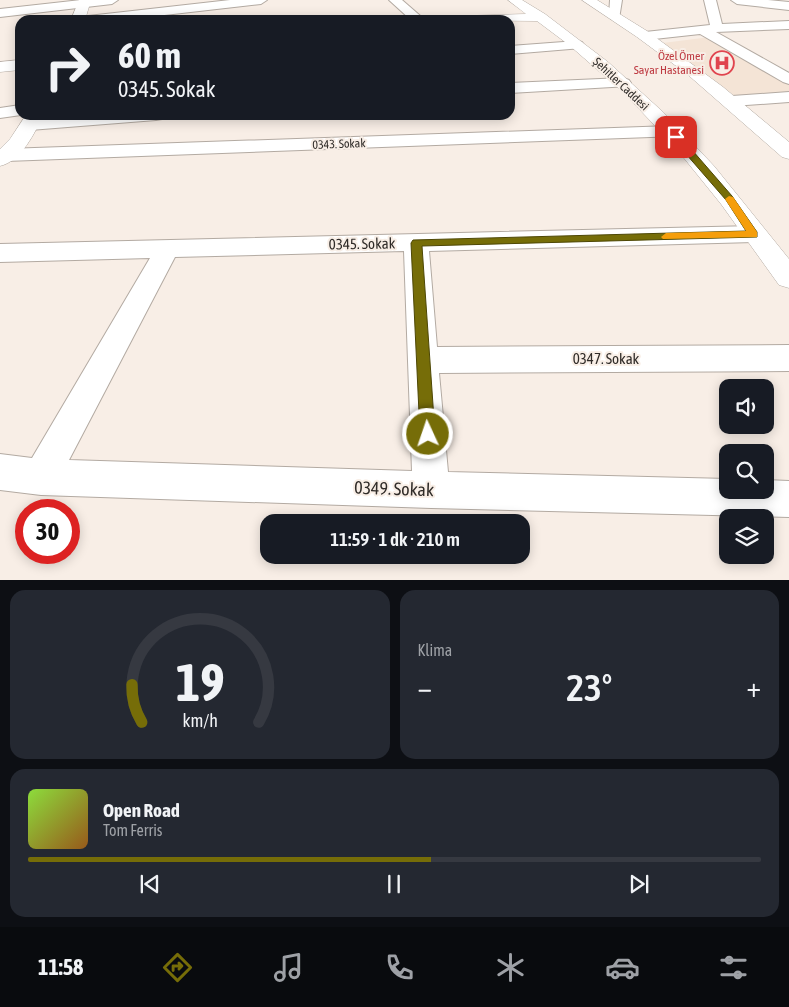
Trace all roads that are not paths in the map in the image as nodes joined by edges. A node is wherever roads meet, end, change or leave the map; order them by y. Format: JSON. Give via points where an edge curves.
{"nodes":[{"id":1,"x":115,"y":0,"type":"edge"},
{"id":2,"x":394,"y":0,"type":"edge"},
{"id":3,"x":514,"y":0,"type":"edge"},
{"id":4,"x":588,"y":0,"type":"edge"},
{"id":5,"x":710,"y":0,"type":"edge"},
{"id":6,"x":737,"y":0,"type":"edge"},
{"id":7,"x":84,"y":2,"type":"edge"},
{"id":8,"x":254,"y":3,"type":"edge"},
{"id":9,"x":789,"y":6,"type":"edge"},
{"id":10,"x":615,"y":8,"type":"edge"},
{"id":11,"x":0,"y":13,"type":"edge"},
{"id":12,"x":80,"y":15,"type":"edge"},
{"id":13,"x":137,"y":15,"type":"edge"},
{"id":14,"x":413,"y":15,"type":"edge"},
{"id":15,"x":540,"y":17,"type":"junction"},
{"id":16,"x":515,"y":18,"type":"edge"},
{"id":17,"x":787,"y":26,"type":"edge"},
{"id":18,"x":710,"y":29,"type":"junction"},
{"id":19,"x":645,"y":36,"type":"junction"},
{"id":20,"x":578,"y":45,"type":"junction"},
{"id":21,"x":515,"y":50,"type":"edge"},
{"id":22,"x":15,"y":65,"type":"edge"},
{"id":23,"x":0,"y":67,"type":"edge"},
{"id":24,"x":789,"y":80,"type":"edge"},
{"id":25,"x":623,"y":83,"type":"junction"},
{"id":26,"x":515,"y":88,"type":"edge"},
{"id":27,"x":789,"y":97,"type":"edge"},
{"id":28,"x":732,"y":101,"type":"junction"},
{"id":29,"x":0,"y":113,"type":"edge"},
{"id":30,"x":15,"y":115,"type":"edge"},
{"id":31,"x":27,"y":120,"type":"edge"},
{"id":32,"x":672,"y":132,"type":"junction"},
{"id":33,"x":789,"y":153,"type":"edge"},
{"id":34,"x":3,"y":158,"type":"edge"},
{"id":35,"x":754,"y":234,"type":"junction"},
{"id":36,"x":416,"y":243,"type":"junction"},
{"id":37,"x":167,"y":249,"type":"junction"},
{"id":38,"x":0,"y":253,"type":"edge"},
{"id":39,"x":789,"y":278,"type":"edge"},
{"id":40,"x":789,"y":358,"type":"edge"},
{"id":41,"x":423,"y":360,"type":"junction"},
{"id":42,"x":0,"y":472,"type":"edge"},
{"id":43,"x":41,"y":477,"type":"junction"},
{"id":44,"x":431,"y":490,"type":"junction"},
{"id":45,"x":789,"y":499,"type":"edge"}],
"edges":[{"from":1,"to":7,"type":"street"},
{"from":2,"to":14,"type":"street"},
{"from":3,"to":15,"type":"street","name":"Şehitler Caddesi"},
{"from":4,"to":10,"type":"street"},
{"from":5,"to":18,"type":"street"},
{"from":6,"to":9,"type":"street"},
{"from":7,"to":11,"type":"street"},
{"from":7,"to":12,"type":"street"},
{"from":8,"to":13,"type":"street"},
{"from":10,"to":19,"type":"street"},
{"from":15,"to":16,"type":"street"},
{"from":15,"to":20,"type":"street","name":"Şehitler Caddesi"},
{"from":17,"to":18,"type":"street"},
{"from":18,"to":19,"type":"street"},
{"from":18,"to":24,"type":"street"},
{"from":19,"to":28,"type":"street"},
{"from":20,"to":21,"type":"street"},
{"from":20,"to":25,"type":"street","name":"Şehitler Caddesi"},
{"from":22,"to":23,"type":"street"},
{"from":25,"to":26,"type":"street"},
{"from":25,"to":32,"type":"street","name":"Şehitler Caddesi"},
{"from":27,"to":28,"type":"street"},
{"from":28,"to":33,"type":"street"},
{"from":29,"to":30,"type":"street"},
{"from":31,"to":34,"type":"street","via":[[18,143]]},
{"from":32,"to":34,"type":"street","name":"0343. Sokak"},
{"from":32,"to":35,"type":"street","name":"Şehitler Caddesi","via":[[729,198]]},
{"from":35,"to":36,"type":"street","name":"0345. Sokak"},
{"from":35,"to":39,"type":"street","name":"Şehitler Caddesi"},
{"from":36,"to":37,"type":"street","name":"0345. Sokak"},
{"from":36,"to":41,"type":"street"},
{"from":37,"to":38,"type":"street","name":"0345. Sokak"},
{"from":37,"to":43,"type":"street"},
{"from":40,"to":41,"type":"street","name":"0347. Sokak"},
{"from":41,"to":44,"type":"street"},
{"from":42,"to":43,"type":"street","name":"0349. Sokak"},
{"from":43,"to":44,"type":"street","name":"0349. Sokak"},
{"from":44,"to":45,"type":"street","name":"0349. Sokak"}]}
